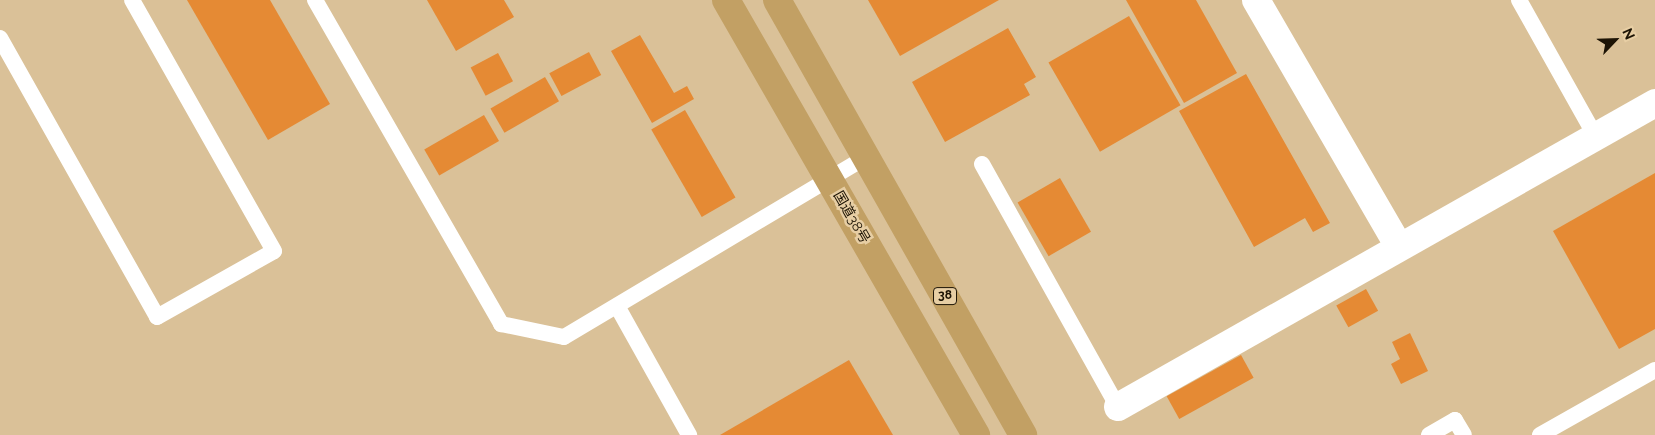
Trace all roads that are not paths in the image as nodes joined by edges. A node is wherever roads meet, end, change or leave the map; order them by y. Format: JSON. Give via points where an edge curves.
{"nodes":[{"id":1,"x":132,"y":0,"type":"edge"},
{"id":2,"x":315,"y":0,"type":"edge"},
{"id":3,"x":726,"y":0,"type":"edge"},
{"id":4,"x":777,"y":0,"type":"edge"},
{"id":5,"x":1256,"y":0,"type":"edge"},
{"id":6,"x":1519,"y":0,"type":"edge"},
{"id":7,"x":0,"y":38,"type":"edge"},
{"id":8,"x":1655,"y":104,"type":"edge"},
{"id":9,"x":1596,"y":137,"type":"junction"},
{"id":10,"x":866,"y":156,"type":"junction"},
{"id":11,"x":982,"y":164,"type":"dead end"},
{"id":12,"x":830,"y":179,"type":"junction"},
{"id":13,"x":1399,"y":247,"type":"junction"},
{"id":14,"x":617,"y":306,"type":"junction"},
{"id":15,"x":1655,"y":370,"type":"edge"},
{"id":16,"x":1118,"y":407,"type":"joint"},
{"id":17,"x":689,"y":435,"type":"edge"},
{"id":18,"x":976,"y":435,"type":"edge"},
{"id":19,"x":1023,"y":435,"type":"edge"},
{"id":20,"x":1429,"y":435,"type":"edge"},
{"id":21,"x":1464,"y":435,"type":"edge"},
{"id":22,"x":1540,"y":435,"type":"edge"}],
"edges":[{"from":1,"to":7,"type":"lane","via":[[274,251],[157,317]]},
{"from":2,"to":14,"type":"lane","via":[[501,324],[564,338]]},
{"from":3,"to":12,"type":"highway","name":"国道38号"},
{"from":4,"to":10,"type":"highway","number":"38"},
{"from":5,"to":13,"type":"street"},
{"from":6,"to":9,"type":"lane"},
{"from":8,"to":9,"type":"street"},
{"from":9,"to":13,"type":"street"},
{"from":10,"to":12,"type":"lane"},
{"from":10,"to":19,"type":"highway","number":"38"},
{"from":11,"to":16,"type":"lane"},
{"from":12,"to":14,"type":"lane"},
{"from":12,"to":18,"type":"highway","name":"国道38号"},
{"from":13,"to":16,"type":"street"},
{"from":14,"to":17,"type":"lane"},
{"from":15,"to":22,"type":"lane"},
{"from":20,"to":21,"type":"lane","via":[[1455,420]]}]}
